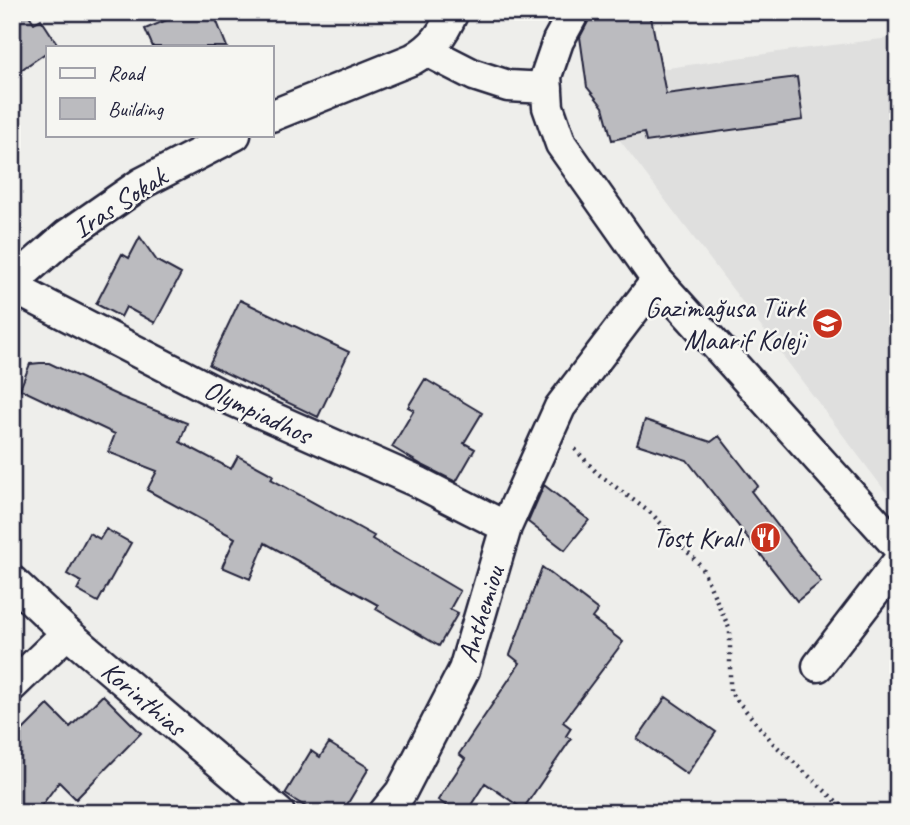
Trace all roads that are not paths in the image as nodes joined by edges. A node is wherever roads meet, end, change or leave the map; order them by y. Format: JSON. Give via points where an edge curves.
{"nodes":[{"id":1,"x":453,"y":12,"type":"edge"},
{"id":2,"x":574,"y":12,"type":"edge"},
{"id":3,"x":428,"y":51,"type":"junction"},
{"id":4,"x":547,"y":88,"type":"junction"},
{"id":5,"x":273,"y":115,"type":"edge"},
{"id":6,"x":233,"y":136,"type":"edge"},
{"id":7,"x":657,"y":280,"type":"junction"},
{"id":8,"x":12,"y":285,"type":"edge"},
{"id":9,"x":506,"y":527,"type":"junction"},
{"id":10,"x":898,"y":547,"type":"edge"},
{"id":11,"x":898,"y":562,"type":"edge"},
{"id":12,"x":12,"y":581,"type":"edge"},
{"id":13,"x":67,"y":633,"type":"junction"},
{"id":14,"x":818,"y":666,"type":"dead end"},
{"id":15,"x":12,"y":686,"type":"edge"},
{"id":16,"x":279,"y":813,"type":"edge"},
{"id":17,"x":384,"y":813,"type":"edge"}],
"edges":[{"from":1,"to":3,"type":"street","via":[[445,31]]},
{"from":2,"to":4,"type":"street","via":[[558,41],[546,76]]},
{"from":3,"to":4,"type":"street","via":[[474,75],[508,86]]},
{"from":3,"to":5,"type":"street"},
{"from":4,"to":7,"type":"street","via":[[548,107],[561,144]]},
{"from":6,"to":8,"type":"street","name":"Iras Sokak","via":[[142,183],[67,235]]},
{"from":7,"to":9,"type":"street","name":"Anthemiou","via":[[556,416]]},
{"from":7,"to":10,"type":"street"},
{"from":8,"to":9,"type":"street","name":"Olympiadhos","via":[[223,396]]},
{"from":9,"to":17,"type":"street","name":"Anthemiou","via":[[464,670],[401,792]]},
{"from":11,"to":14,"type":"street"},
{"from":12,"to":13,"type":"street","name":"Korinthias"},
{"from":13,"to":15,"type":"street"},
{"from":13,"to":16,"type":"street","name":"Korinthias"}]}
